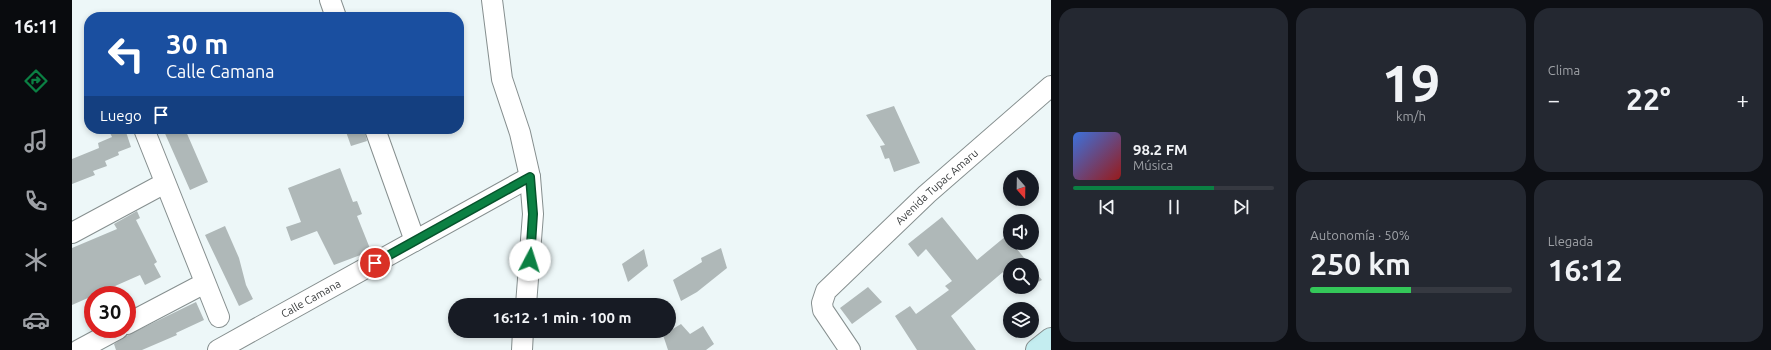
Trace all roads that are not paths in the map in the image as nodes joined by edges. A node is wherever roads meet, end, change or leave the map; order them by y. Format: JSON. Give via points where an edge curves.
{"nodes":[{"id":1,"x":330,"y":0,"type":"edge"},
{"id":2,"x":492,"y":0,"type":"edge"},
{"id":3,"x":334,"y":12,"type":"edge"},
{"id":4,"x":1051,"y":86,"type":"edge"},
{"id":5,"x":146,"y":134,"type":"edge"},
{"id":6,"x":377,"y":134,"type":"edge"},
{"id":7,"x":530,"y":177,"type":"junction"},
{"id":8,"x":165,"y":183,"type":"junction"},
{"id":9,"x":72,"y":233,"type":"edge"},
{"id":10,"x":415,"y":241,"type":"junction"},
{"id":11,"x":205,"y":283,"type":"junction"},
{"id":12,"x":527,"y":298,"type":"edge"},
{"id":13,"x":219,"y":317,"type":"dead end"},
{"id":14,"x":136,"y":319,"type":"edge"},
{"id":15,"x":101,"y":338,"type":"edge"},
{"id":16,"x":523,"y":338,"type":"edge"},
{"id":17,"x":1051,"y":338,"type":"edge"},
{"id":18,"x":78,"y":350,"type":"edge"},
{"id":19,"x":218,"y":350,"type":"edge"},
{"id":20,"x":522,"y":350,"type":"edge"},
{"id":21,"x":850,"y":350,"type":"edge"},
{"id":22,"x":1037,"y":350,"type":"edge"}],
"edges":[{"from":1,"to":3,"type":"street"},
{"from":2,"to":7,"type":"street","via":[[502,79],[520,133]]},
{"from":4,"to":21,"type":"street","name":"Avenida Tupac Amaru","via":[[927,194],[826,291],[822,303],[823,310]]},
{"from":5,"to":8,"type":"street"},
{"from":6,"to":10,"type":"street"},
{"from":7,"to":10,"type":"street","name":"Calle Camana"},
{"from":7,"to":12,"type":"street","via":[[533,214]]},
{"from":8,"to":9,"type":"street"},
{"from":8,"to":11,"type":"street"},
{"from":10,"to":19,"type":"street","name":"Calle Camana"},
{"from":11,"to":13,"type":"street"},
{"from":11,"to":14,"type":"street"},
{"from":15,"to":18,"type":"street"},
{"from":16,"to":20,"type":"street"},
{"from":17,"to":22,"type":"main road"}]}
